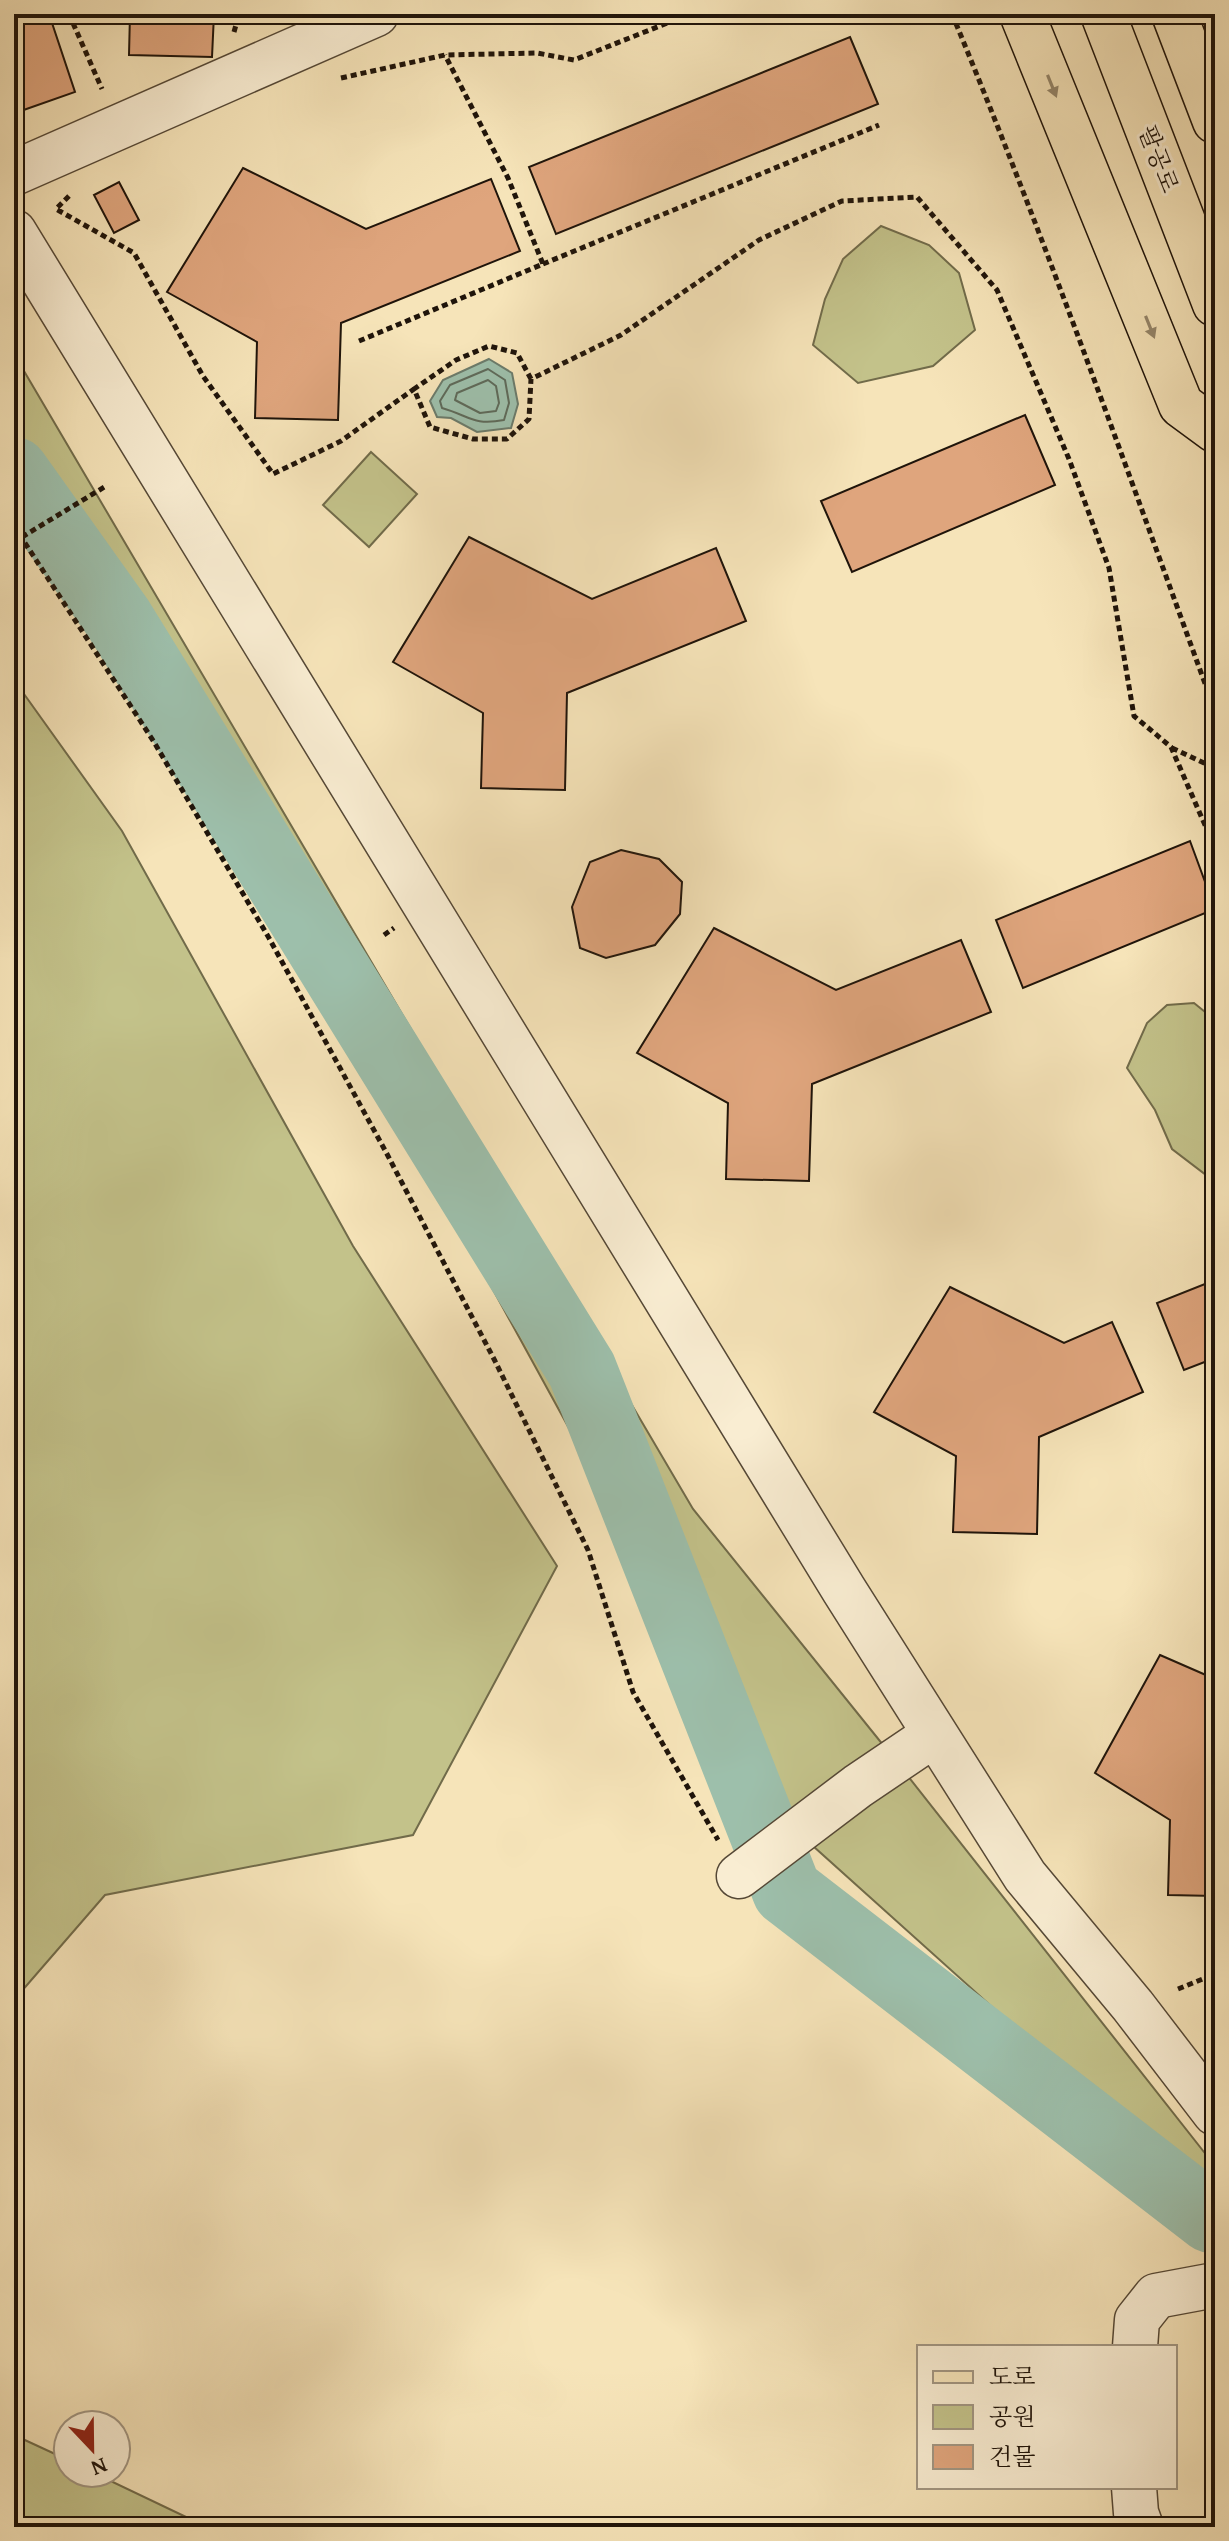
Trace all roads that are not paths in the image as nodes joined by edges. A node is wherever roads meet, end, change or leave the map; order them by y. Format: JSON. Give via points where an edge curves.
{"nodes":[{"id":1,"x":376,"y":14,"type":"edge"},
{"id":2,"x":1022,"y":14,"type":"edge"},
{"id":3,"x":1103,"y":14,"type":"edge"},
{"id":4,"x":1174,"y":14,"type":"edge"},
{"id":5,"x":1215,"y":121,"type":"edge"},
{"id":6,"x":14,"y":173,"type":"edge"},
{"id":7,"x":14,"y":232,"type":"edge"},
{"id":8,"x":1215,"y":304,"type":"edge"},
{"id":9,"x":1215,"y":430,"type":"edge"},
{"id":10,"x":935,"y":1734,"type":"junction"},
{"id":11,"x":739,"y":1876,"type":"road end"},
{"id":12,"x":1215,"y":2113,"type":"edge"},
{"id":13,"x":1215,"y":2285,"type":"edge"},
{"id":14,"x":1135,"y":2345,"type":"edge"},
{"id":15,"x":1134,"y":2489,"type":"edge"},
{"id":16,"x":1141,"y":2527,"type":"edge"}],
"edges":[{"from":1,"to":6,"type":"street"},
{"from":2,"to":9,"type":"main road","one_way":true,"via":[[1181,405]]},
{"from":3,"to":8,"type":"main road","name":"팔공로"},
{"from":4,"to":5,"type":"main road"},
{"from":7,"to":10,"type":"street"},
{"from":10,"to":11,"type":"street"},
{"from":10,"to":12,"type":"street","via":[[1025,1876]]},
{"from":13,"to":14,"type":"street","via":[[1156,2296],[1137,2320]]},
{"from":15,"to":16,"type":"street"}]}
